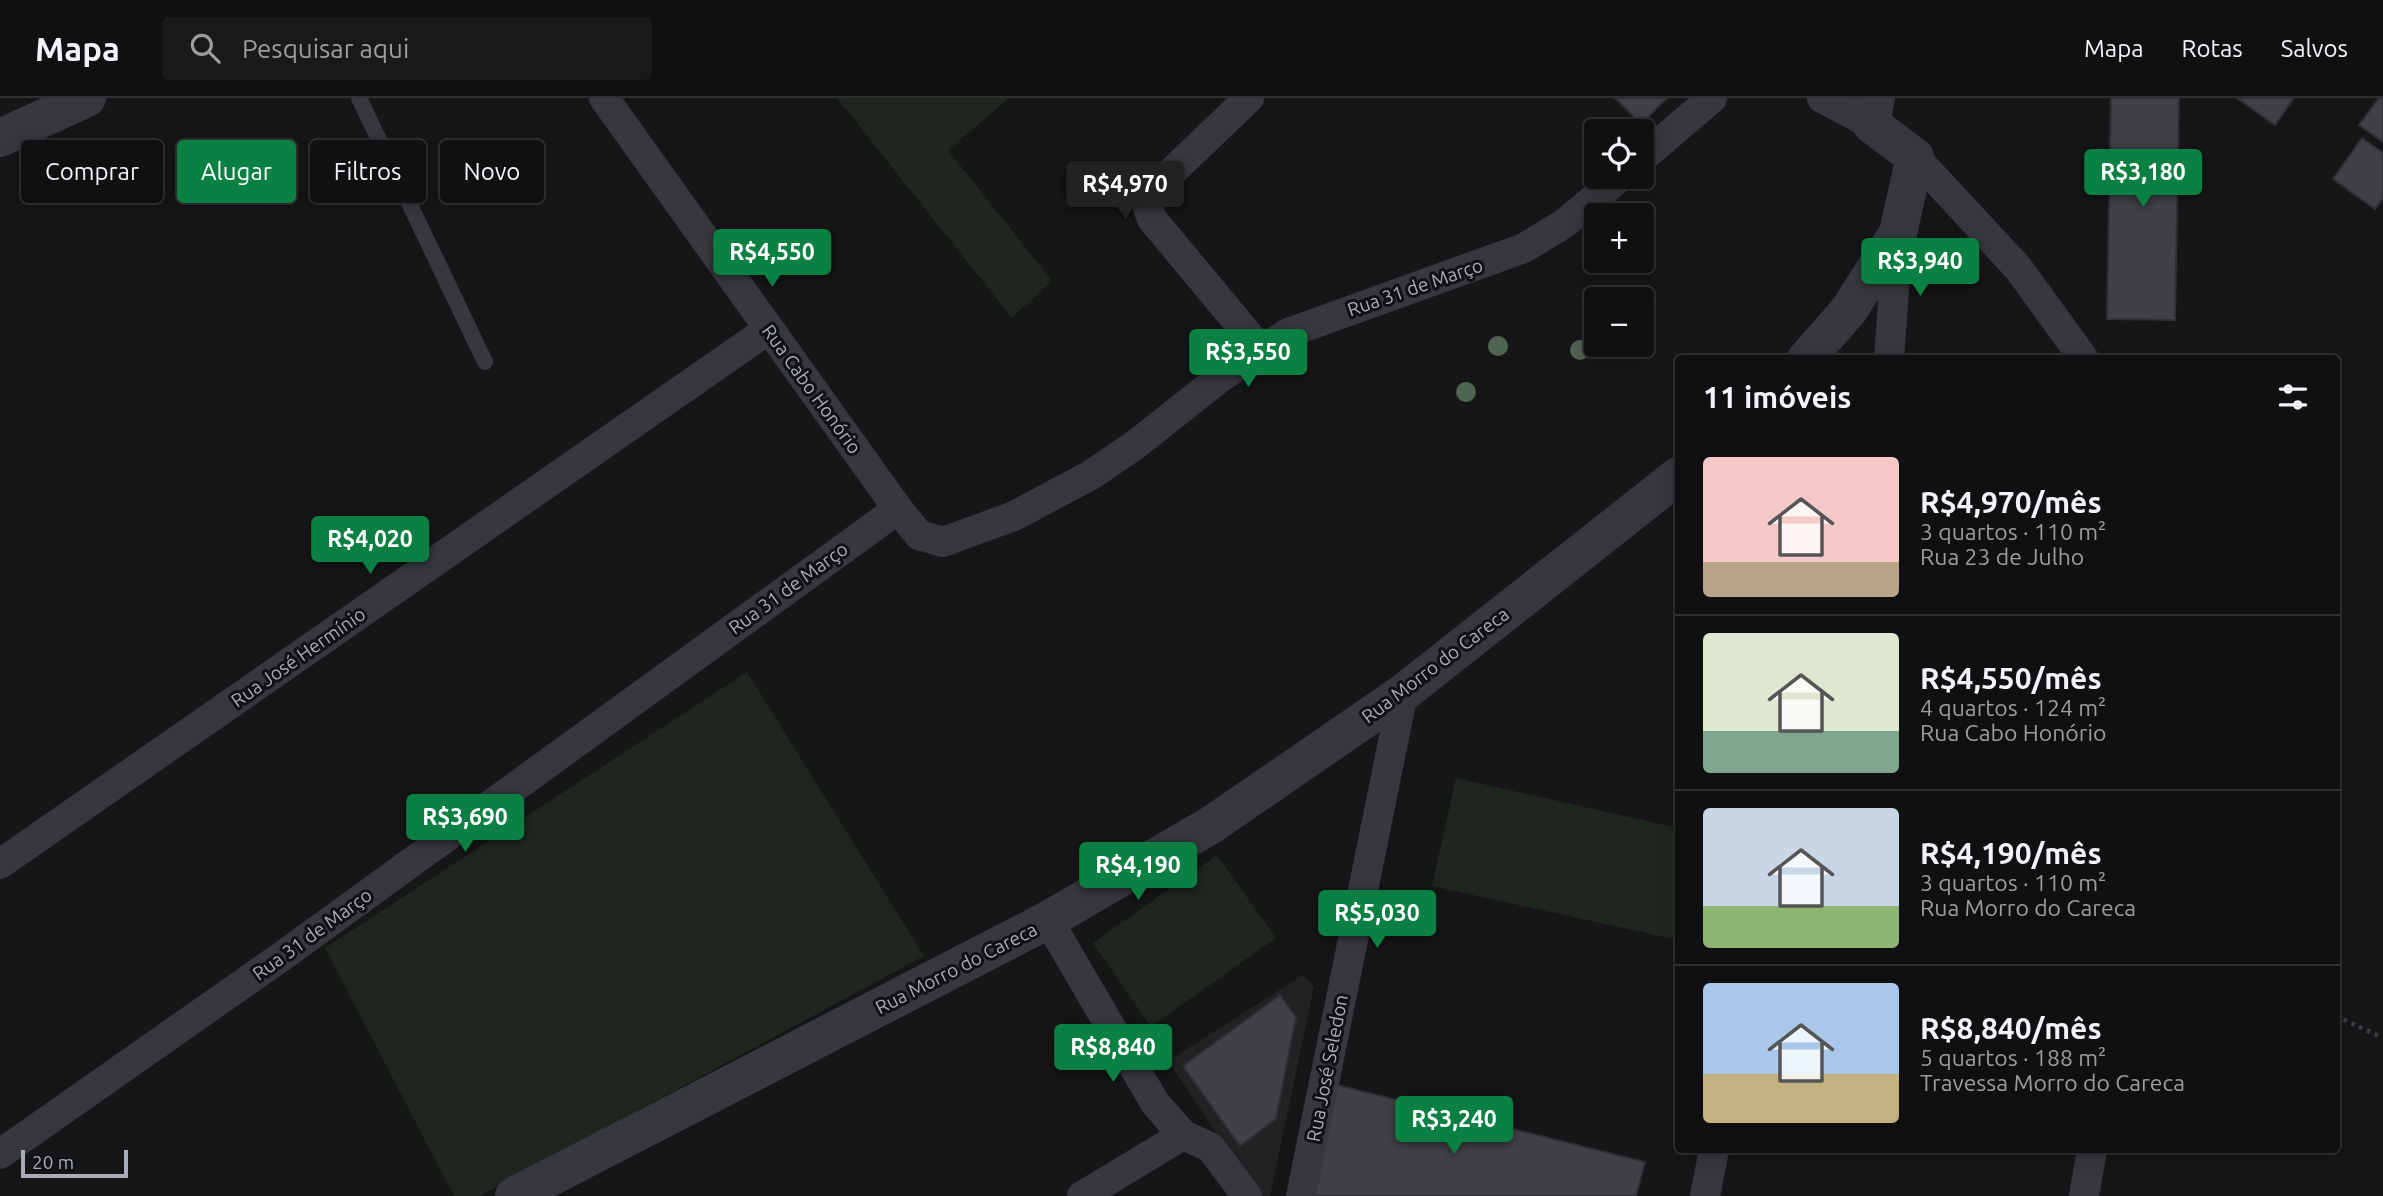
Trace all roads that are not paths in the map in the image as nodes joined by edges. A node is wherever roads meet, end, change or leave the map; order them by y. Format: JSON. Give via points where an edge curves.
{"nodes":[{"id":1,"x":87,"y":98,"type":"edge"},
{"id":2,"x":359,"y":98,"type":"edge"},
{"id":3,"x":604,"y":98,"type":"edge"},
{"id":4,"x":1249,"y":98,"type":"edge"},
{"id":5,"x":1712,"y":98,"type":"edge"},
{"id":6,"x":1822,"y":98,"type":"edge"},
{"id":7,"x":1873,"y":111,"type":"edge"},
{"id":8,"x":0,"y":138,"type":"edge"},
{"id":9,"x":1654,"y":148,"type":"edge"},
{"id":10,"x":1915,"y":157,"type":"junction"},
{"id":11,"x":1606,"y":189,"type":"edge"},
{"id":12,"x":1898,"y":233,"type":"junction"},
{"id":13,"x":769,"y":329,"type":"junction"},
{"id":14,"x":1260,"y":349,"type":"junction"},
{"id":15,"x":1810,"y":355,"type":"edge"},
{"id":16,"x":1889,"y":355,"type":"edge"},
{"id":17,"x":2081,"y":355,"type":"edge"},
{"id":18,"x":485,"y":362,"type":"dead end"},
{"id":19,"x":1675,"y":478,"type":"edge"},
{"id":20,"x":898,"y":509,"type":"junction"},
{"id":21,"x":1403,"y":693,"type":"junction"},
{"id":22,"x":0,"y":864,"type":"edge"},
{"id":23,"x":1048,"y":920,"type":"junction"},
{"id":24,"x":1183,"y":1135,"type":"junction"},
{"id":25,"x":1713,"y":1153,"type":"edge"},
{"id":26,"x":2091,"y":1153,"type":"edge"},
{"id":27,"x":0,"y":1154,"type":"edge"},
{"id":28,"x":514,"y":1196,"type":"edge"},
{"id":29,"x":1082,"y":1196,"type":"edge"},
{"id":30,"x":1247,"y":1196,"type":"edge"},
{"id":31,"x":1301,"y":1196,"type":"edge"},
{"id":32,"x":1705,"y":1196,"type":"edge"},
{"id":33,"x":2084,"y":1196,"type":"edge"}],
"edges":[{"from":1,"to":8,"type":"street"},
{"from":2,"to":18,"type":"lane"},
{"from":3,"to":13,"type":"street","name":"Rua Cabo Honório"},
{"from":4,"to":14,"type":"street","via":[[1155,188],[1148,209]]},
{"from":5,"to":9,"type":"street"},
{"from":6,"to":7,"type":"street"},
{"from":7,"to":10,"type":"street"},
{"from":10,"to":12,"type":"street"},
{"from":10,"to":17,"type":"street","via":[[2018,268]]},
{"from":11,"to":14,"type":"street","name":"Rua 31 de Março","via":[[1565,223],[1524,248],[1287,333]]},
{"from":12,"to":15,"type":"street","via":[[1849,310]]},
{"from":12,"to":16,"type":"street"},
{"from":13,"to":20,"type":"street","name":"Rua Cabo Honório"},
{"from":13,"to":22,"type":"street","name":"Rua José Hermínio"},
{"from":14,"to":20,"type":"street","name":"Rua 31 de Março","via":[[1113,460],[1014,516],[943,542],[919,535]]},
{"from":19,"to":21,"type":"street","name":"Rua Morro do Careca"},
{"from":20,"to":27,"type":"street","name":"Rua 31 de Março","via":[[281,957]]},
{"from":21,"to":23,"type":"street","name":"Rua Morro do Careca","via":[[1211,824]]},
{"from":21,"to":31,"type":"street","name":"Rua José Seledon"},
{"from":23,"to":24,"type":"street","via":[[1134,1070]]},
{"from":23,"to":28,"type":"street","name":"Rua Morro do Careca"},
{"from":24,"to":29,"type":"street"},
{"from":24,"to":30,"type":"street","via":[[1210,1147]]},
{"from":25,"to":32,"type":"street"},
{"from":26,"to":33,"type":"street"}]}
